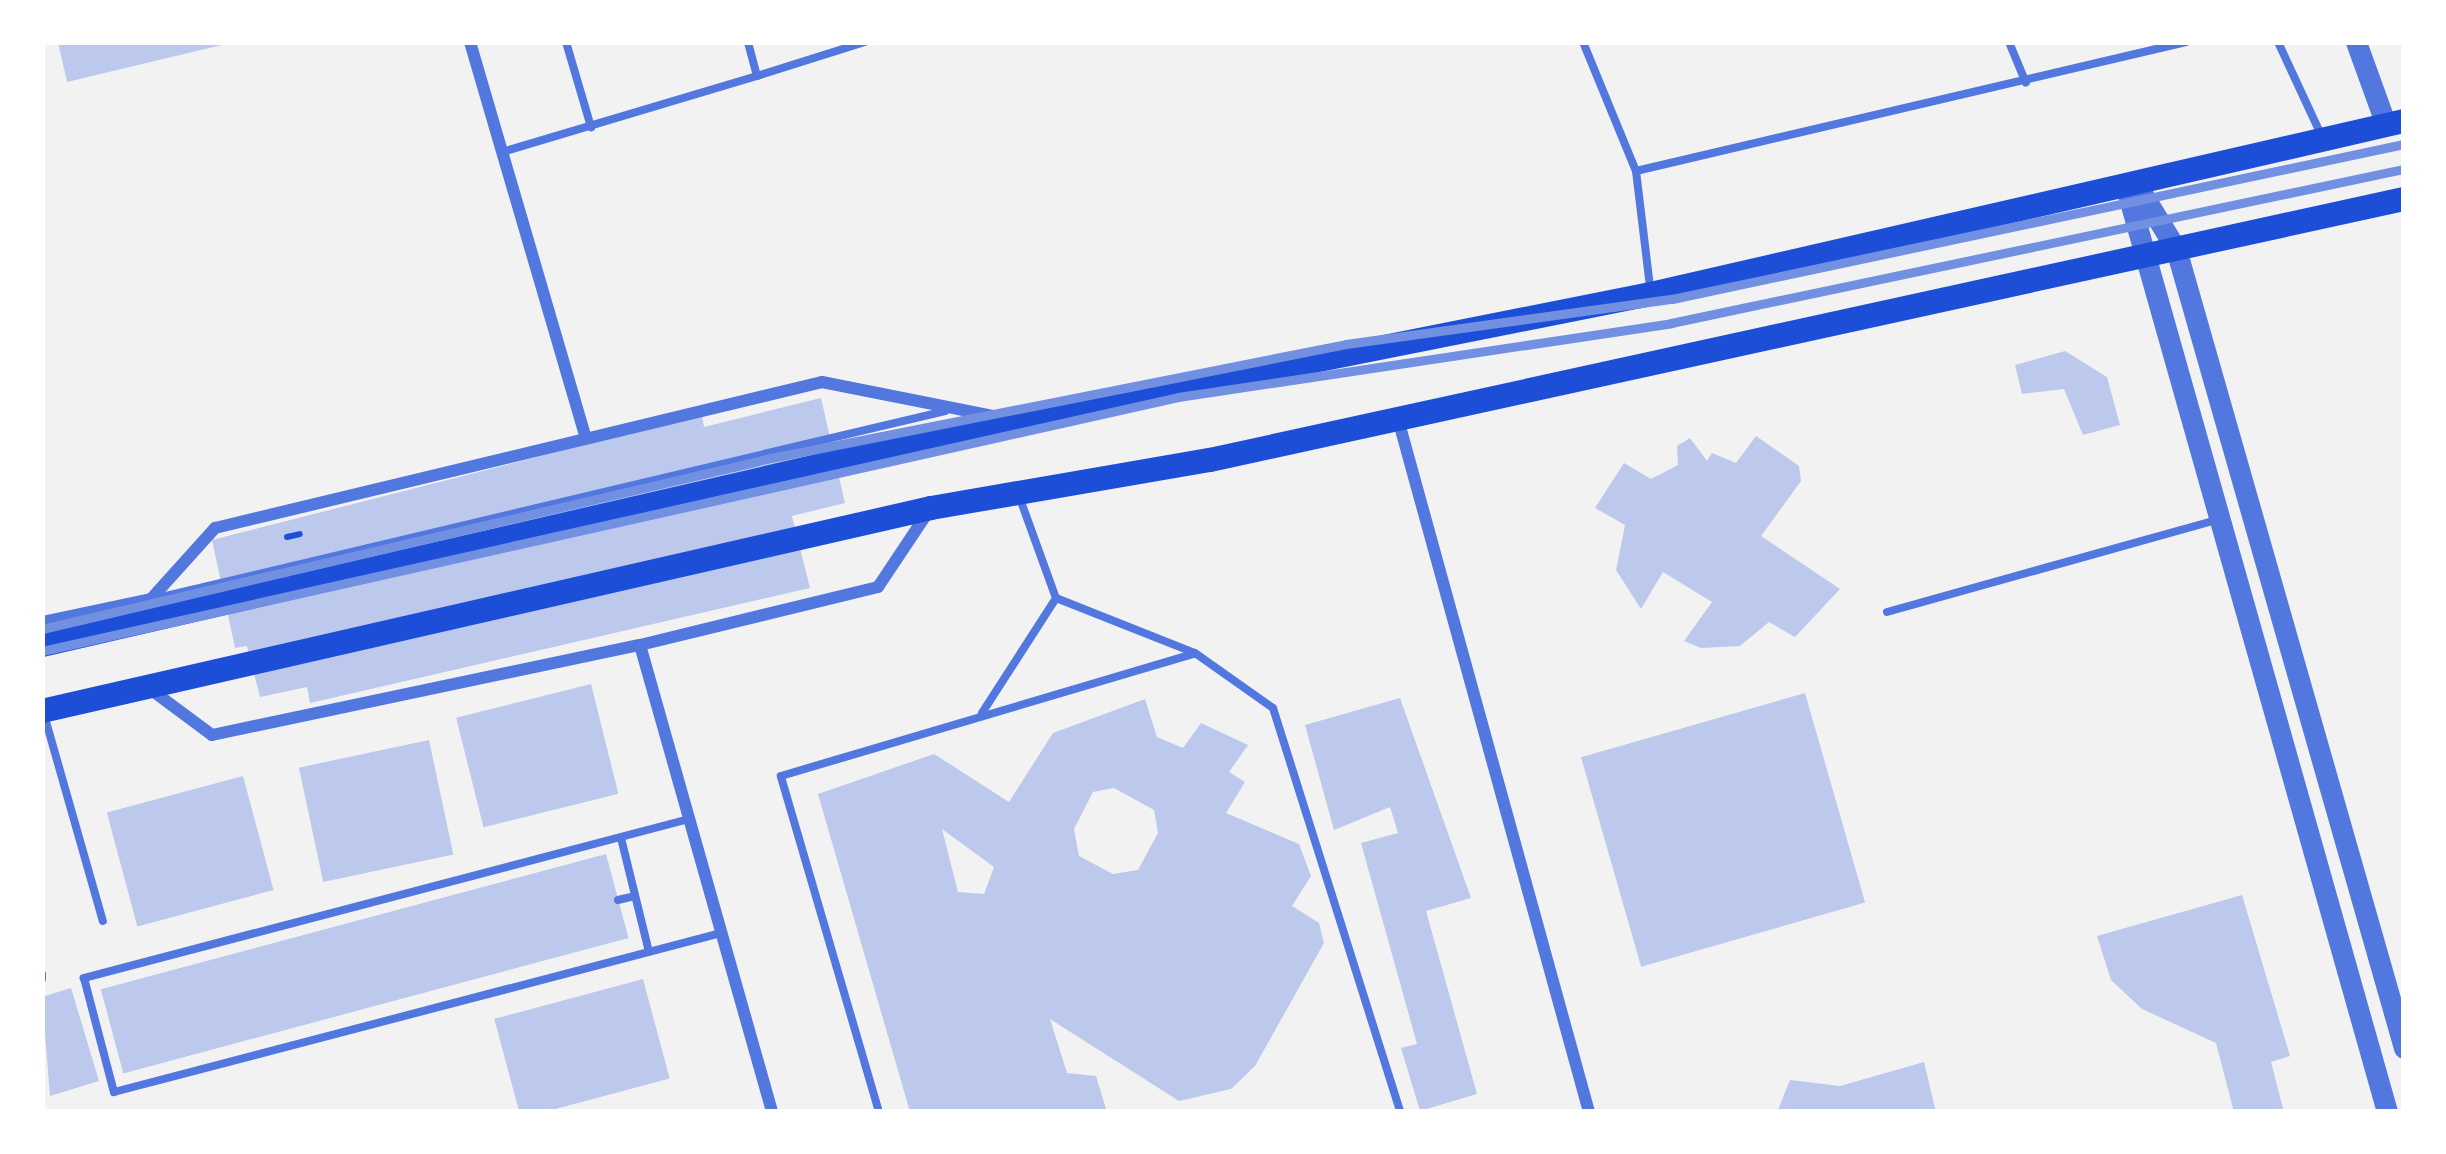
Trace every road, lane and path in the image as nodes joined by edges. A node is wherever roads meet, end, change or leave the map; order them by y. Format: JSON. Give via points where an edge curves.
{"nodes":[{"id":1,"x":470,"y":42,"type":"edge"},
{"id":2,"x":566,"y":42,"type":"edge"},
{"id":3,"x":748,"y":42,"type":"edge"},
{"id":4,"x":865,"y":42,"type":"edge"},
{"id":5,"x":1583,"y":42,"type":"edge"},
{"id":6,"x":2009,"y":42,"type":"edge"},
{"id":7,"x":2186,"y":42,"type":"edge"},
{"id":8,"x":2278,"y":42,"type":"edge"},
{"id":9,"x":2356,"y":42,"type":"edge"},
{"id":10,"x":757,"y":76,"type":"junction"},
{"id":11,"x":2026,"y":83,"type":"junction"},
{"id":12,"x":2395,"y":123,"type":"edge"},
{"id":13,"x":591,"y":128,"type":"junction"},
{"id":14,"x":2323,"y":139,"type":"junction"},
{"id":15,"x":502,"y":152,"type":"junction"},
{"id":16,"x":1636,"y":171,"type":"junction"},
{"id":17,"x":2130,"y":183,"type":"junction"},
{"id":18,"x":2404,"y":199,"type":"edge"},
{"id":19,"x":2176,"y":249,"type":"junction"},
{"id":20,"x":2142,"y":257,"type":"junction"},
{"id":21,"x":1651,"y":294,"type":"junction"},
{"id":22,"x":945,"y":411,"type":"junction"},
{"id":23,"x":1398,"y":418,"type":"junction"},
{"id":24,"x":1017,"y":420,"type":"junction"},
{"id":25,"x":586,"y":438,"type":"junction"},
{"id":26,"x":1017,"y":491,"type":"junction"},
{"id":27,"x":931,"y":508,"type":"junction"},
{"id":28,"x":2218,"y":520,"type":"junction"},
{"id":29,"x":300,"y":534,"type":"dead end"},
{"id":30,"x":287,"y":537,"type":"dead end"},
{"id":31,"x":1056,"y":598,"type":"junction"},
{"id":32,"x":151,"y":599,"type":"junction"},
{"id":33,"x":1887,"y":611,"type":"dead end"},
{"id":34,"x":42,"y":622,"type":"edge"},
{"id":35,"x":42,"y":645,"type":"edge"},
{"id":36,"x":640,"y":645,"type":"junction"},
{"id":37,"x":1195,"y":653,"type":"junction"},
{"id":38,"x":150,"y":689,"type":"junction"},
{"id":39,"x":43,"y":711,"type":"edge"},
{"id":40,"x":981,"y":714,"type":"junction"},
{"id":41,"x":689,"y":819,"type":"junction"},
{"id":42,"x":621,"y":838,"type":"junction"},
{"id":43,"x":635,"y":896,"type":"junction"},
{"id":44,"x":618,"y":900,"type":"dead end"},
{"id":45,"x":104,"y":921,"type":"dead end"},
{"id":46,"x":721,"y":933,"type":"junction"},
{"id":47,"x":650,"y":952,"type":"junction"},
{"id":48,"x":2394,"y":1012,"type":"junction"},
{"id":49,"x":2360,"y":1021,"type":"junction"},
{"id":50,"x":2404,"y":1048,"type":"edge"},
{"id":51,"x":772,"y":1112,"type":"edge"},
{"id":52,"x":879,"y":1112,"type":"edge"},
{"id":53,"x":1400,"y":1112,"type":"edge"},
{"id":54,"x":1589,"y":1112,"type":"edge"},
{"id":55,"x":2386,"y":1112,"type":"edge"}],
"edges":[{"from":1,"to":15,"type":"street"},
{"from":2,"to":13,"type":"lane"},
{"from":3,"to":10,"type":"lane"},
{"from":4,"to":10,"type":"lane"},
{"from":5,"to":16,"type":"lane"},
{"from":6,"to":11,"type":"lane"},
{"from":7,"to":11,"type":"lane"},
{"from":8,"to":14,"type":"lane"},
{"from":9,"to":12,"type":"street"},
{"from":10,"to":13,"type":"lane"},
{"from":11,"to":16,"type":"lane"},
{"from":12,"to":14,"type":"main road"},
{"from":13,"to":15,"type":"lane"},
{"from":14,"to":17,"type":"main road"},
{"from":15,"to":25,"type":"street"},
{"from":16,"to":21,"type":"lane"},
{"from":17,"to":19,"type":"street"},
{"from":17,"to":20,"type":"street"},
{"from":17,"to":21,"type":"main road"},
{"from":18,"to":19,"type":"main road"},
{"from":19,"to":20,"type":"main road"},
{"from":19,"to":48,"type":"street"},
{"from":20,"to":23,"type":"main road"},
{"from":20,"to":28,"type":"street"},
{"from":21,"to":24,"type":"main road"},
{"from":22,"to":24,"type":"street"},
{"from":22,"to":25,"type":"street","via":[[822,382]]},
{"from":22,"to":32,"type":"lane"},
{"from":23,"to":26,"type":"main road"},
{"from":23,"to":54,"type":"street"},
{"from":24,"to":35,"type":"main road"},
{"from":25,"to":32,"type":"street","via":[[215,528]]},
{"from":26,"to":27,"type":"main road"},
{"from":26,"to":31,"type":"lane"},
{"from":27,"to":36,"type":"street","via":[[878,587]]},
{"from":27,"to":38,"type":"main road"},
{"from":28,"to":33,"type":"lane"},
{"from":28,"to":49,"type":"street"},
{"from":29,"to":30,"type":"path"},
{"from":31,"to":37,"type":"lane"},
{"from":31,"to":40,"type":"lane"},
{"from":32,"to":34,"type":"street"},
{"from":36,"to":38,"type":"street","via":[[212,735]]},
{"from":36,"to":41,"type":"street"},
{"from":37,"to":40,"type":"lane"},
{"from":37,"to":53,"type":"lane","via":[[1273,708]]},
{"from":38,"to":39,"type":"main road"},
{"from":39,"to":45,"type":"lane"},
{"from":40,"to":52,"type":"lane","via":[[781,776]]},
{"from":41,"to":42,"type":"lane"},
{"from":41,"to":46,"type":"street"},
{"from":42,"to":43,"type":"lane"},
{"from":42,"to":47,"type":"lane","via":[[84,977],[114,1091]]},
{"from":43,"to":44,"type":"lane"},
{"from":43,"to":47,"type":"lane"},
{"from":46,"to":47,"type":"lane"},
{"from":46,"to":51,"type":"street"},
{"from":48,"to":49,"type":"street"},
{"from":48,"to":50,"type":"street"},
{"from":49,"to":55,"type":"street"}]}
